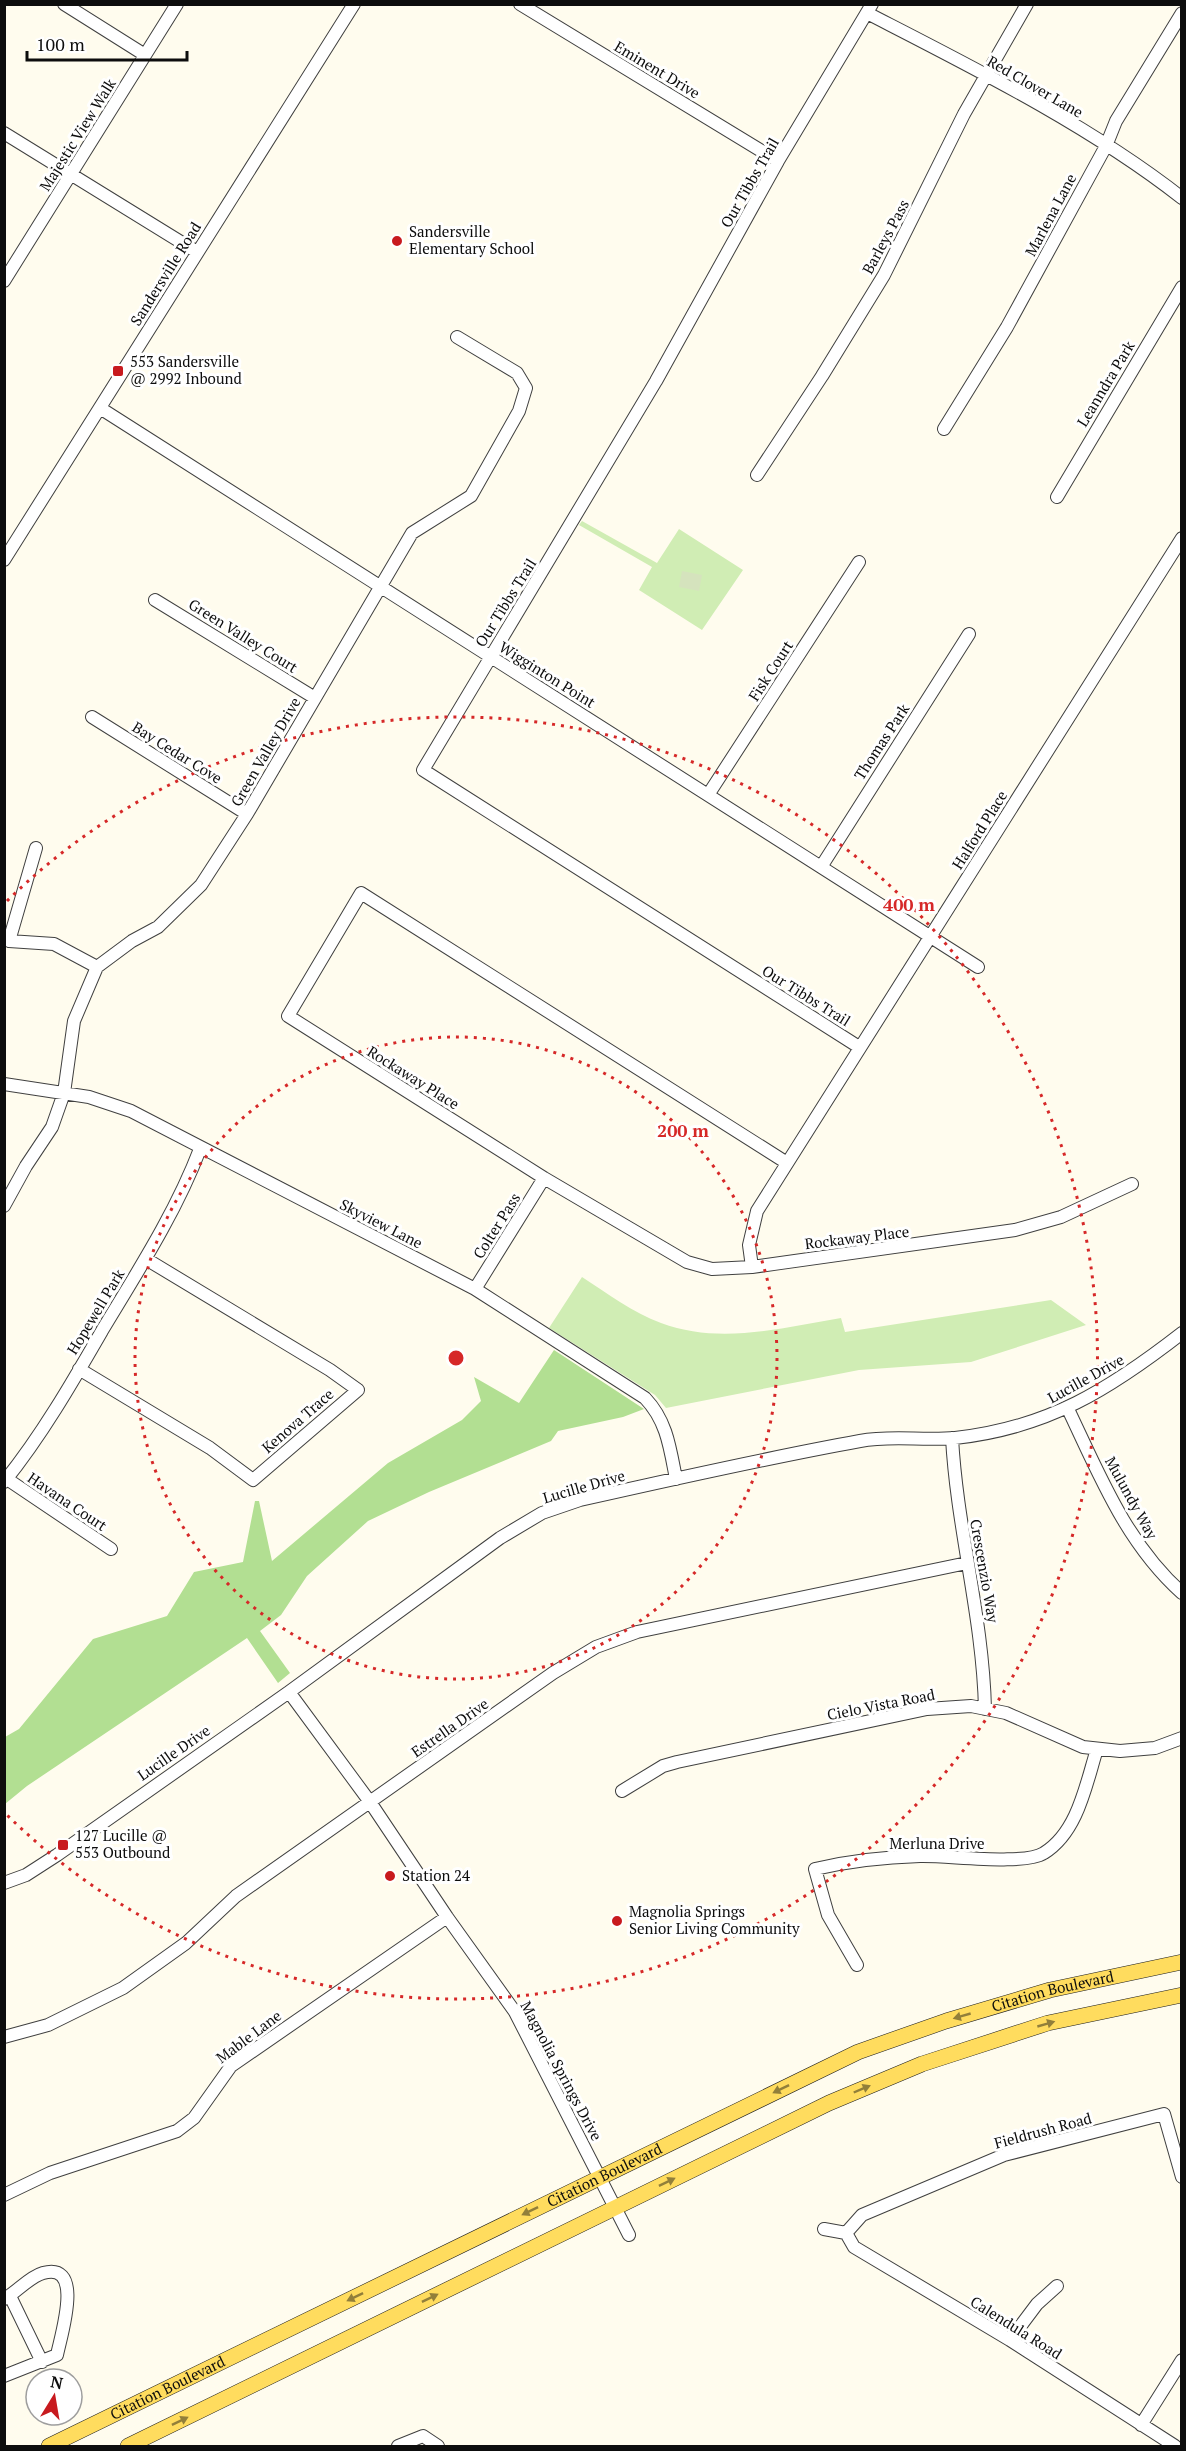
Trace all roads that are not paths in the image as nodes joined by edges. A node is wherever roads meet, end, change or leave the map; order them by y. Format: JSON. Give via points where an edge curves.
{"nodes":[{"id":1,"x":64,"y":4,"type":"edge"},
{"id":2,"x":177,"y":4,"type":"edge"},
{"id":3,"x":354,"y":4,"type":"edge"},
{"id":4,"x":520,"y":4,"type":"edge"},
{"id":5,"x":1027,"y":4,"type":"edge"},
{"id":6,"x":870,"y":9,"type":"edge"},
{"id":7,"x":1182,"y":13,"type":"edge"},
{"id":8,"x":145,"y":56,"type":"junction"},
{"id":9,"x":985,"y":75,"type":"junction"},
{"id":10,"x":4,"y":133,"type":"edge"},
{"id":11,"x":1106,"y":146,"type":"junction"},
{"id":12,"x":778,"y":161,"type":"junction"},
{"id":13,"x":70,"y":175,"type":"junction"},
{"id":14,"x":1182,"y":198,"type":"edge"},
{"id":15,"x":197,"y":252,"type":"junction"},
{"id":16,"x":4,"y":281,"type":"edge"},
{"id":17,"x":1182,"y":287,"type":"edge"},
{"id":18,"x":457,"y":337,"type":"dead end"},
{"id":19,"x":100,"y":408,"type":"junction"},
{"id":20,"x":944,"y":429,"type":"dead end"},
{"id":21,"x":757,"y":474,"type":"dead end"},
{"id":22,"x":1057,"y":497,"type":"dead end"},
{"id":23,"x":1182,"y":538,"type":"edge"},
{"id":24,"x":4,"y":560,"type":"edge"},
{"id":25,"x":859,"y":562,"type":"dead end"},
{"id":26,"x":380,"y":587,"type":"junction"},
{"id":27,"x":155,"y":600,"type":"dead end"},
{"id":28,"x":969,"y":634,"type":"dead end"},
{"id":29,"x":490,"y":656,"type":"junction"},
{"id":30,"x":315,"y":698,"type":"junction"},
{"id":31,"x":92,"y":717,"type":"dead end"},
{"id":32,"x":708,"y":795,"type":"junction"},
{"id":33,"x":247,"y":814,"type":"junction"},
{"id":34,"x":36,"y":848,"type":"dead end"},
{"id":35,"x":820,"y":867,"type":"junction"},
{"id":36,"x":931,"y":937,"type":"junction"},
{"id":37,"x":97,"y":967,"type":"junction"},
{"id":38,"x":978,"y":967,"type":"dead end"},
{"id":39,"x":859,"y":1047,"type":"junction"},
{"id":40,"x":4,"y":1084,"type":"edge"},
{"id":41,"x":64,"y":1093,"type":"junction"},
{"id":42,"x":200,"y":1149,"type":"junction"},
{"id":43,"x":787,"y":1163,"type":"junction"},
{"id":44,"x":544,"y":1178,"type":"junction"},
{"id":45,"x":1132,"y":1184,"type":"dead end"},
{"id":46,"x":4,"y":1206,"type":"edge"},
{"id":47,"x":146,"y":1259,"type":"junction"},
{"id":48,"x":752,"y":1267,"type":"junction"},
{"id":49,"x":475,"y":1289,"type":"junction"},
{"id":50,"x":1182,"y":1333,"type":"edge"},
{"id":51,"x":79,"y":1370,"type":"junction"},
{"id":52,"x":1068,"y":1408,"type":"junction"},
{"id":53,"x":952,"y":1438,"type":"junction"},
{"id":54,"x":676,"y":1479,"type":"junction"},
{"id":55,"x":6,"y":1481,"type":"edge"},
{"id":56,"x":111,"y":1549,"type":"dead end"},
{"id":57,"x":967,"y":1563,"type":"junction"},
{"id":58,"x":1182,"y":1593,"type":"edge"},
{"id":59,"x":289,"y":1692,"type":"junction"},
{"id":60,"x":986,"y":1709,"type":"junction"},
{"id":61,"x":1182,"y":1738,"type":"edge"},
{"id":62,"x":1097,"y":1749,"type":"junction"},
{"id":63,"x":622,"y":1791,"type":"dead end"},
{"id":64,"x":370,"y":1803,"type":"junction"},
{"id":65,"x":4,"y":1883,"type":"edge"},
{"id":66,"x":447,"y":1917,"type":"junction"},
{"id":67,"x":1182,"y":1962,"type":"edge"},
{"id":68,"x":857,"y":1965,"type":"dead end"},
{"id":69,"x":1182,"y":1995,"type":"edge"},
{"id":70,"x":4,"y":2037,"type":"edge"},
{"id":71,"x":1182,"y":2177,"type":"edge"},
{"id":72,"x":599,"y":2178,"type":"junction"},
{"id":73,"x":4,"y":2195,"type":"edge"},
{"id":74,"x":615,"y":2207,"type":"junction"},
{"id":75,"x":824,"y":2229,"type":"dead end"},
{"id":76,"x":846,"y":2233,"type":"junction"},
{"id":77,"x":629,"y":2235,"type":"dead end"},
{"id":78,"x":1057,"y":2286,"type":"dead end"},
{"id":79,"x":8,"y":2298,"type":"edge"},
{"id":80,"x":1010,"y":2340,"type":"junction"},
{"id":81,"x":1182,"y":2360,"type":"edge"},
{"id":82,"x":42,"y":2362,"type":"junction"},
{"id":83,"x":4,"y":2376,"type":"edge"},
{"id":84,"x":1141,"y":2425,"type":"junction"},
{"id":85,"x":48,"y":2446,"type":"edge"},
{"id":86,"x":128,"y":2446,"type":"edge"},
{"id":87,"x":398,"y":2446,"type":"edge"},
{"id":88,"x":438,"y":2446,"type":"edge"},
{"id":89,"x":1175,"y":2446,"type":"edge"}],
"edges":[{"from":1,"to":8,"type":"street"},
{"from":2,"to":8,"type":"street","name":"Majestic View Walk"},
{"from":3,"to":15,"type":"street","name":"Sandersville Road"},
{"from":4,"to":12,"type":"street","name":"Eminent Drive"},
{"from":5,"to":9,"type":"street","name":"Barleys Pass"},
{"from":6,"to":9,"type":"street","name":"Red Clover Lane"},
{"from":6,"to":12,"type":"street","name":"Our Tibbs Trail"},
{"from":7,"to":11,"type":"street","name":"Marlena Lane","via":[[1116,121]]},
{"from":8,"to":13,"type":"street","name":"Majestic View Walk"},
{"from":9,"to":11,"type":"street","name":"Red Clover Lane"},
{"from":9,"to":21,"type":"street","name":"Barleys Pass","via":[[884,275]]},
{"from":10,"to":13,"type":"street"},
{"from":11,"to":14,"type":"street","name":"Red Clover Lane"},
{"from":11,"to":20,"type":"street","name":"Marlena Lane","via":[[1007,327]]},
{"from":12,"to":29,"type":"street","name":"Our Tibbs Trail","via":[[656,381]]},
{"from":13,"to":15,"type":"street"},
{"from":13,"to":16,"type":"street","name":"Majestic View Walk"},
{"from":15,"to":19,"type":"street","name":"Sandersville Road"},
{"from":17,"to":22,"type":"street","name":"Leanndra Park"},
{"from":18,"to":26,"type":"street","name":"Green Valley Drive","via":[[517,373],[526,388],[519,411],[471,496],[412,533]]},
{"from":19,"to":24,"type":"street","name":"Sandersville Road"},
{"from":19,"to":26,"type":"street","name":"Wigginton Point"},
{"from":23,"to":36,"type":"street","name":"Halford Place"},
{"from":25,"to":32,"type":"street","name":"Fisk Court"},
{"from":26,"to":29,"type":"street","name":"Wigginton Point"},
{"from":26,"to":30,"type":"street","name":"Green Valley Drive"},
{"from":27,"to":30,"type":"street","name":"Green Valley Court"},
{"from":28,"to":35,"type":"street","name":"Thomas Park"},
{"from":29,"to":32,"type":"street","name":"Wigginton Point"},
{"from":29,"to":39,"type":"street","name":"Our Tibbs Trail","via":[[423,771]]},
{"from":30,"to":33,"type":"street","name":"Green Valley Drive"},
{"from":31,"to":33,"type":"street","name":"Bay Cedar Cove"},
{"from":32,"to":35,"type":"street","name":"Wigginton Point"},
{"from":33,"to":37,"type":"street","name":"Green Valley Drive","via":[[192,896],[158,927],[132,940]]},
{"from":34,"to":37,"type":"street","via":[[9,941],[54,944]]},
{"from":35,"to":36,"type":"street","name":"Wigginton Point"},
{"from":36,"to":38,"type":"street","name":"Wigginton Point"},
{"from":36,"to":39,"type":"street","name":"Halford Place"},
{"from":37,"to":41,"type":"street","name":"Green Valley Drive","via":[[74,1021]]},
{"from":39,"to":43,"type":"street","name":"Halford Place"},
{"from":40,"to":41,"type":"street","name":"Skyview Lane"},
{"from":41,"to":42,"type":"street","name":"Skyview Lane","via":[[131,1111]]},
{"from":41,"to":46,"type":"street","name":"Green Valley Drive","via":[[52,1127]]},
{"from":42,"to":47,"type":"street","name":"Hopewell Park"},
{"from":42,"to":49,"type":"street","name":"Skyview Lane"},
{"from":43,"to":44,"type":"street","name":"Rockaway Place","via":[[361,893],[288,1016]]},
{"from":43,"to":48,"type":"street","name":"Halford Place","via":[[757,1210],[750,1238]]},
{"from":44,"to":48,"type":"street","name":"Rockaway Place","via":[[687,1262],[712,1269]]},
{"from":44,"to":49,"type":"street","name":"Colter Pass"},
{"from":45,"to":48,"type":"street","name":"Rockaway Place","via":[[1061,1217],[1015,1230]]},
{"from":47,"to":51,"type":"street","name":"Hopewell Park"},
{"from":47,"to":51,"type":"street","name":"Kenova Trace","via":[[358,1390],[253,1480],[210,1448]]},
{"from":49,"to":54,"type":"street","name":"Skyview Lane","via":[[645,1398],[666,1430]]},
{"from":50,"to":52,"type":"street","name":"Lucille Drive","via":[[1125,1375]]},
{"from":51,"to":55,"type":"street","name":"Hopewell Park"},
{"from":52,"to":53,"type":"street","name":"Lucille Drive","via":[[995,1432]]},
{"from":52,"to":58,"type":"street","name":"Mulundy Way","via":[[1117,1510],[1141,1550]]},
{"from":53,"to":54,"type":"street","name":"Lucille Drive","via":[[862,1440]]},
{"from":53,"to":57,"type":"street","name":"Crescenzio Way"},
{"from":54,"to":59,"type":"street","name":"Lucille Drive","via":[[580,1500],[542,1513],[491,1545]]},
{"from":55,"to":56,"type":"street","name":"Havana Court"},
{"from":57,"to":60,"type":"street","name":"Crescenzio Way","via":[[982,1647]]},
{"from":57,"to":64,"type":"street","name":"Estrella Drive","via":[[616,1638],[553,1673]]},
{"from":59,"to":64,"type":"street","name":"Magnolia Springs Drive"},
{"from":59,"to":65,"type":"street","name":"Lucille Drive","via":[[57,1855],[26,1875]]},
{"from":60,"to":62,"type":"street","name":"Cielo Vista Road","via":[[1006,1713],[1083,1748]]},
{"from":60,"to":63,"type":"street","name":"Cielo Vista Road","via":[[927,1709],[677,1762]]},
{"from":61,"to":62,"type":"street","name":"Cielo Vista Road","via":[[1155,1748]]},
{"from":62,"to":68,"type":"street","name":"Merluna Drive","via":[[1078,1809],[1062,1836],[1043,1854],[1005,1859],[920,1856],[815,1869],[828,1915]]},
{"from":64,"to":66,"type":"street","name":"Magnolia Springs Drive"},
{"from":64,"to":70,"type":"street","name":"Estrella Drive","via":[[237,1896],[186,1943],[123,1988],[48,2025]]},
{"from":66,"to":72,"type":"street","name":"Magnolia Springs Drive","via":[[515,2012]]},
{"from":66,"to":73,"type":"street","name":"Mable Lane","via":[[231,2066],[194,2118],[177,2131],[50,2173]]},
{"from":67,"to":72,"type":"main road","name":"Citation Boulevard","one_way":true,"via":[[1050,1990],[858,2052]]},
{"from":74,"to":69,"type":"main road","name":"Citation Boulevard","one_way":true,"via":[[829,2103],[922,2064],[1048,2023]]},
{"from":71,"to":76,"type":"street","name":"Fieldrush Road","via":[[1164,2114],[1004,2155],[862,2215]]},
{"from":72,"to":74,"type":"street","name":"Magnolia Springs Drive"},
{"from":72,"to":85,"type":"main road","name":"Citation Boulevard","one_way":true},
{"from":74,"to":77,"type":"street","name":"Magnolia Springs Drive"},
{"from":86,"to":74,"type":"main road","name":"Citation Boulevard","one_way":true},
{"from":75,"to":76,"type":"street"},
{"from":76,"to":80,"type":"street","name":"Calendula Road","via":[[854,2247]]},
{"from":78,"to":80,"type":"street","via":[[1037,2304]]},
{"from":79,"to":82,"type":"street"},
{"from":79,"to":82,"type":"street","via":[[40,2274],[53,2271],[63,2276],[68,2286],[57,2355]]},
{"from":80,"to":84,"type":"street","name":"Calendula Road"},
{"from":81,"to":84,"type":"street"},
{"from":82,"to":83,"type":"street"},
{"from":84,"to":89,"type":"street","name":"Calendula Road"},
{"from":87,"to":88,"type":"street","via":[[423,2436]]}]}
